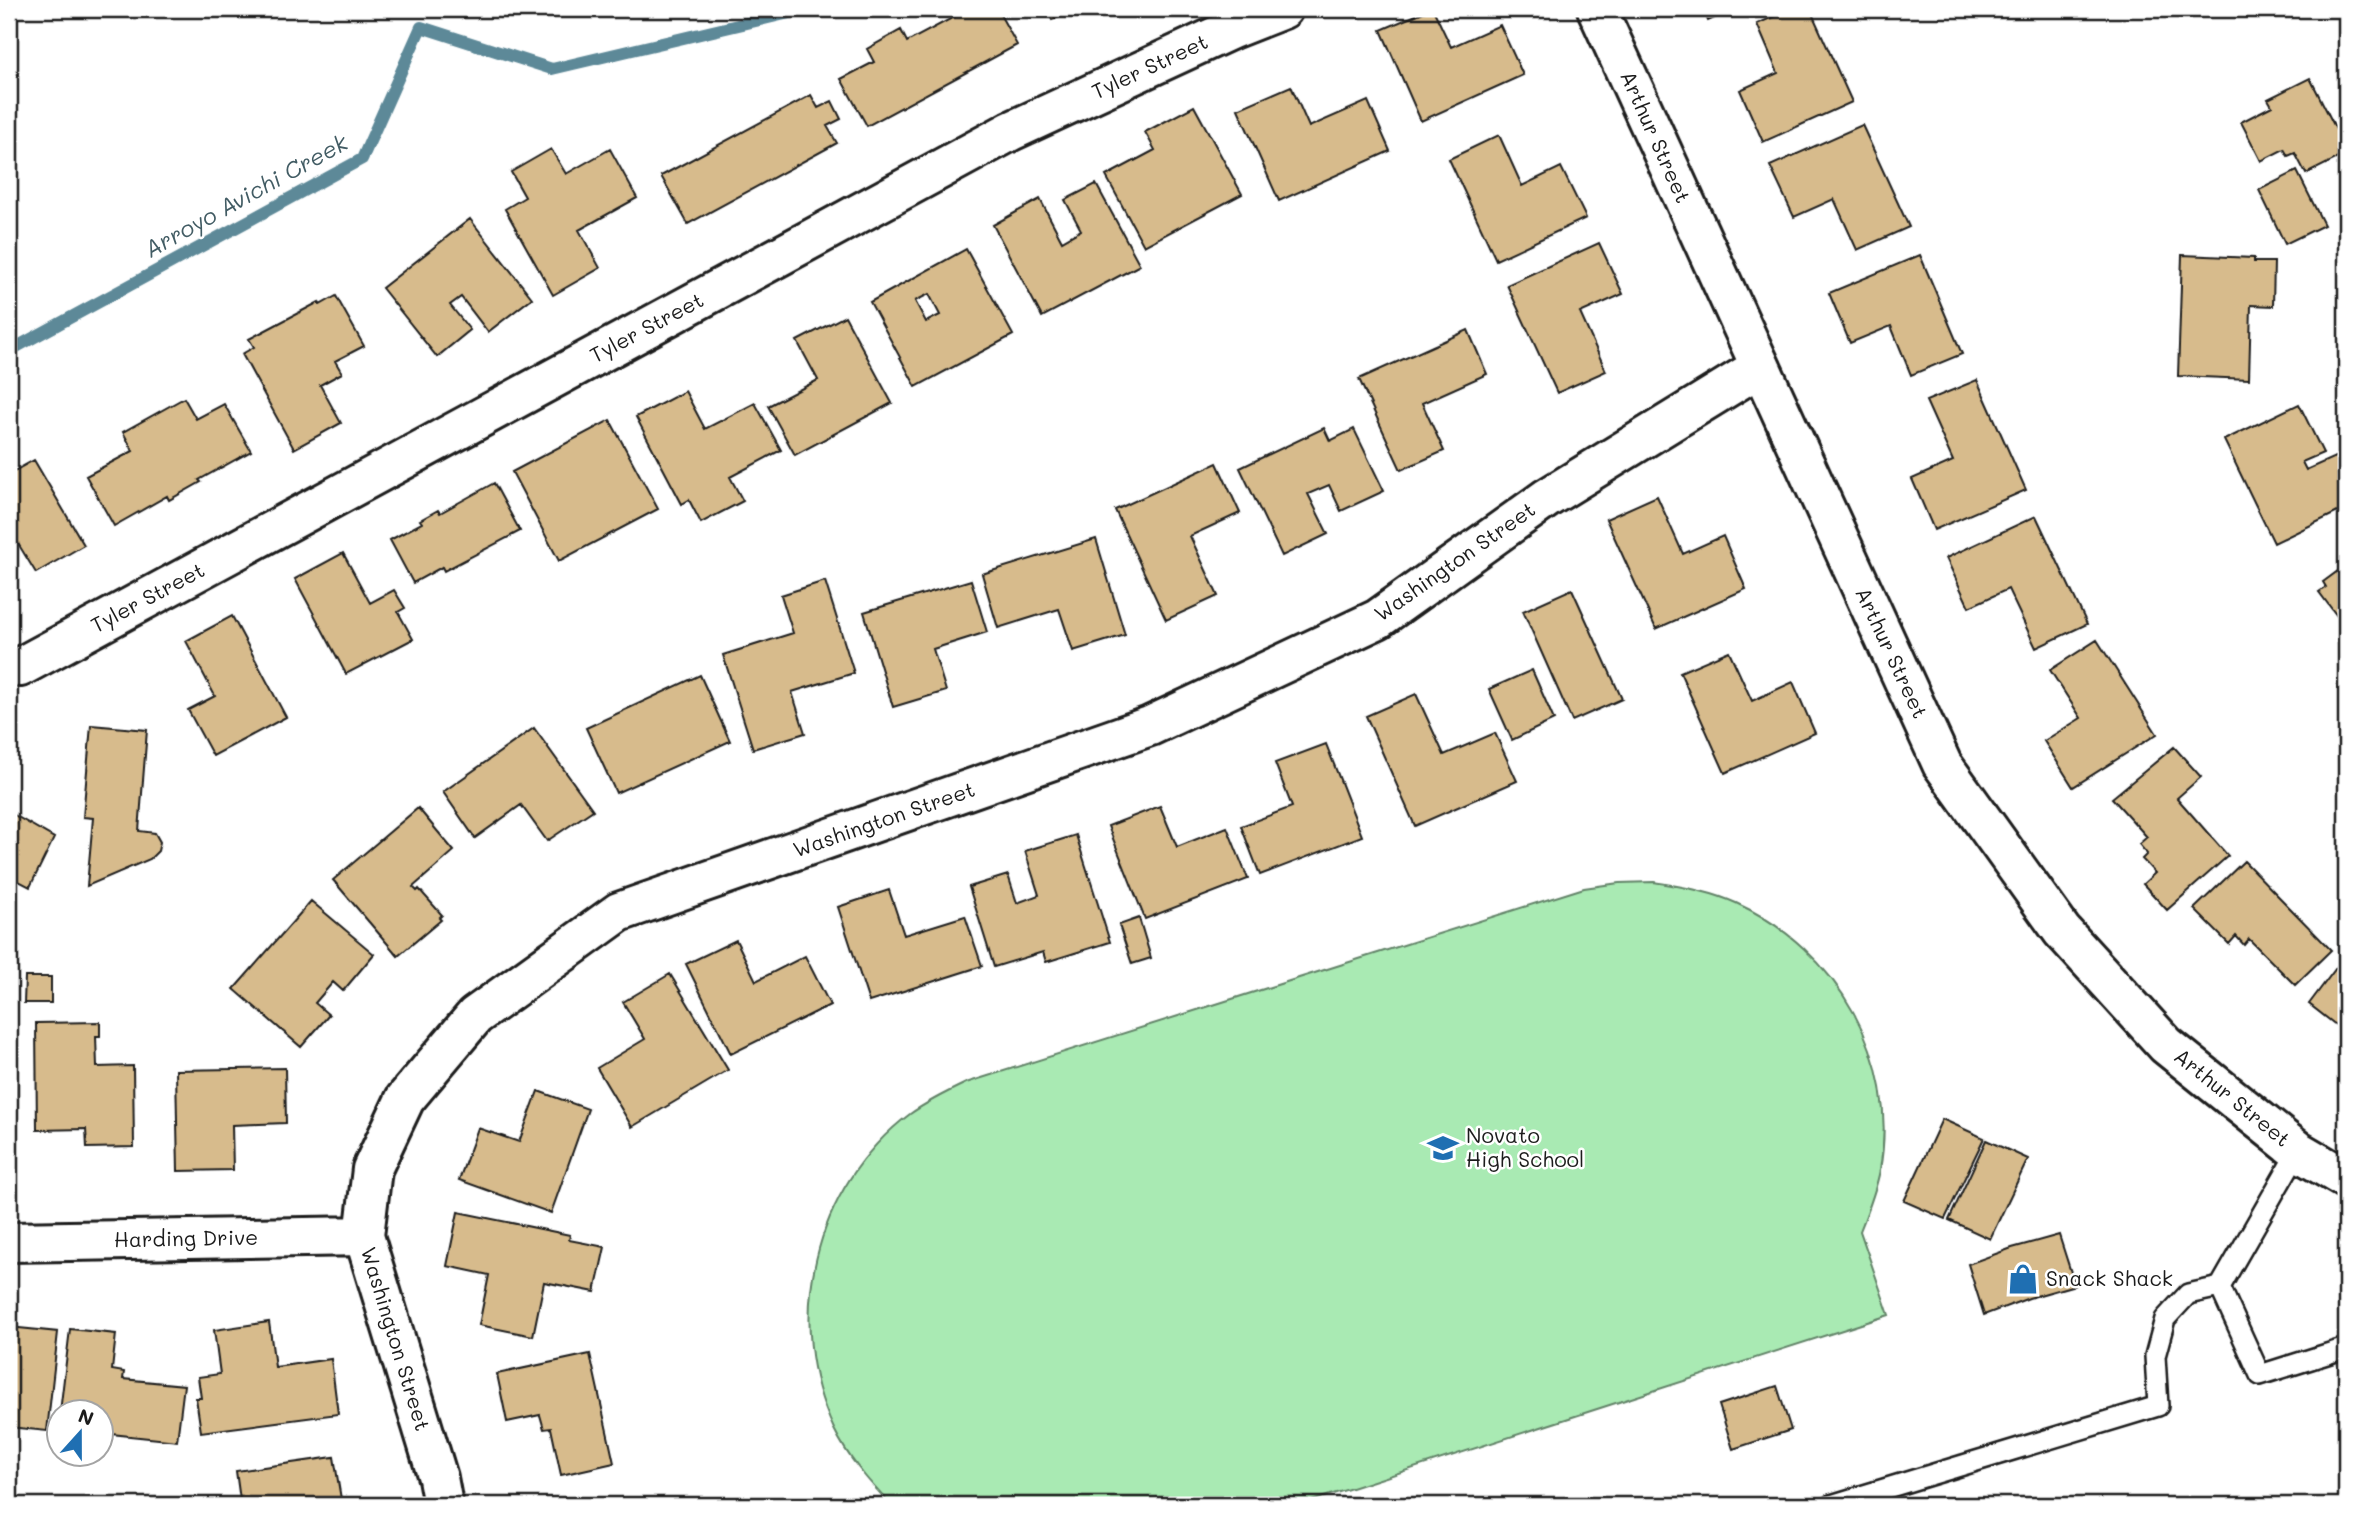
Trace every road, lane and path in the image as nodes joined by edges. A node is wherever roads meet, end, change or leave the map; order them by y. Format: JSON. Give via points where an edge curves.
{"nodes":[{"id":1,"x":1283,"y":9,"type":"edge"},
{"id":2,"x":1597,"y":9,"type":"edge"},
{"id":3,"x":1760,"y":367,"type":"junction"},
{"id":4,"x":20,"y":667,"type":"dead end"},
{"id":5,"x":2298,"y":1151,"type":"junction"},
{"id":6,"x":2346,"y":1179,"type":"edge"},
{"id":7,"x":364,"y":1236,"type":"junction"},
{"id":8,"x":9,"y":1242,"type":"edge"},
{"id":9,"x":2220,"y":1286,"type":"junction"},
{"id":10,"x":2346,"y":1348,"type":"edge"},
{"id":11,"x":443,"y":1505,"type":"edge"},
{"id":12,"x":1831,"y":1505,"type":"edge"}],
"edges":[{"from":1,"to":4,"type":"street","name":"Tyler Street","via":[[1011,131]]},
{"from":2,"to":3,"type":"street","name":"Arthur Street"},
{"from":3,"to":5,"type":"street","name":"Arthur Street","via":[[1942,764],[2062,931],[2157,1036]]},
{"from":3,"to":7,"type":"street","name":"Washington Street","via":[[1547,498],[1378,619],[1150,726],[619,912],[475,1016],[405,1099],[372,1169]]},
{"from":5,"to":6,"type":"street","name":"Arthur Street"},
{"from":5,"to":9,"type":"lane"},
{"from":7,"to":8,"type":"street","name":"Harding Drive"},
{"from":7,"to":11,"type":"street","name":"Washington Street"},
{"from":9,"to":10,"type":"lane","via":[[2260,1375]]},
{"from":9,"to":12,"type":"lane","via":[[2188,1294],[2165,1319],[2155,1356],[2158,1406]]}]}
